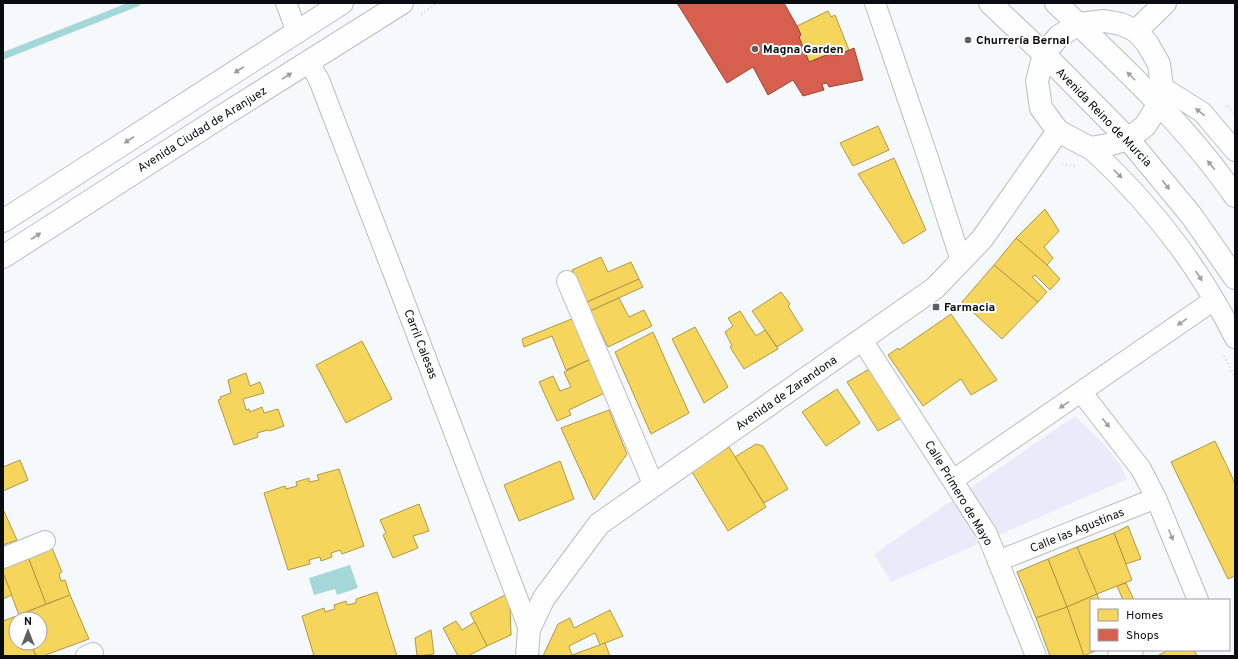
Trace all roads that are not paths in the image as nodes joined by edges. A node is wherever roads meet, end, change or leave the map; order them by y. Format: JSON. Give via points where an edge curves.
{"nodes":[{"id":1,"x":286,"y":3,"type":"edge"},
{"id":2,"x":342,"y":3,"type":"edge"},
{"id":3,"x":402,"y":3,"type":"edge"},
{"id":4,"x":875,"y":3,"type":"edge"},
{"id":5,"x":990,"y":3,"type":"edge"},
{"id":6,"x":1056,"y":3,"type":"edge"},
{"id":7,"x":1165,"y":3,"type":"edge"},
{"id":8,"x":1079,"y":24,"type":"junction"},
{"id":9,"x":1136,"y":31,"type":"junction"},
{"id":10,"x":297,"y":32,"type":"junction"},
{"id":11,"x":1044,"y":54,"type":"junction"},
{"id":12,"x":309,"y":62,"type":"junction"},
{"id":13,"x":1160,"y":96,"type":"junction"},
{"id":14,"x":1058,"y":131,"type":"junction"},
{"id":15,"x":1128,"y":139,"type":"junction"},
{"id":16,"x":1090,"y":148,"type":"junction"},
{"id":17,"x":1235,"y":151,"type":"edge"},
{"id":18,"x":1235,"y":196,"type":"edge"},
{"id":19,"x":3,"y":221,"type":"edge"},
{"id":20,"x":3,"y":257,"type":"edge"},
{"id":21,"x":962,"y":261,"type":"junction"},
{"id":22,"x":1235,"y":278,"type":"edge"},
{"id":23,"x":567,"y":281,"type":"dead end"},
{"id":24,"x":1214,"y":300,"type":"junction"},
{"id":25,"x":1235,"y":338,"type":"edge"},
{"id":26,"x":862,"y":340,"type":"junction"},
{"id":27,"x":1082,"y":393,"type":"junction"},
{"id":28,"x":953,"y":480,"type":"junction"},
{"id":29,"x":654,"y":486,"type":"junction"},
{"id":30,"x":1156,"y":498,"type":"junction"},
{"id":31,"x":45,"y":541,"type":"dead end"},
{"id":32,"x":3,"y":558,"type":"edge"},
{"id":33,"x":998,"y":561,"type":"junction"},
{"id":34,"x":1198,"y":599,"type":"edge"},
{"id":35,"x":529,"y":629,"type":"junction"},
{"id":36,"x":1130,"y":651,"type":"edge"},
{"id":37,"x":527,"y":656,"type":"edge"},
{"id":38,"x":1036,"y":656,"type":"edge"},
{"id":39,"x":1118,"y":656,"type":"edge"}],
"edges":[{"from":1,"to":10,"type":"street"},
{"from":2,"to":10,"type":"main road"},
{"from":3,"to":12,"type":"main road","name":"Avenida Ciudad de Aranjuez"},
{"from":4,"to":21,"type":"street"},
{"from":5,"to":11,"type":"main road","name":"Avenida Reino de Murcia"},
{"from":6,"to":8,"type":"main road"},
{"from":7,"to":9,"type":"main road"},
{"from":8,"to":9,"type":"main road","via":[[1104,21],[1121,24]]},
{"from":8,"to":11,"type":"main road","via":[[1059,36]]},
{"from":13,"to":8,"type":"main road","one_way":true},
{"from":9,"to":13,"type":"main road","via":[[1147,43],[1159,64]]},
{"from":10,"to":19,"type":"main road","one_way":true},
{"from":11,"to":14,"type":"main road","via":[[1036,81],[1041,108]]},
{"from":11,"to":15,"type":"main road","name":"Avenida Reino de Murcia"},
{"from":20,"to":12,"type":"main road","name":"Avenida Ciudad de Aranjuez","one_way":true},
{"from":12,"to":35,"type":"street","name":"Carril Calesas","via":[[319,80]]},
{"from":13,"to":15,"type":"main road","via":[[1145,126]]},
{"from":17,"to":13,"type":"street","one_way":true,"via":[[1202,112]]},
{"from":18,"to":13,"type":"main road","one_way":true},
{"from":14,"to":16,"type":"main road"},
{"from":14,"to":21,"type":"main road","name":"Avenida de Zarandona","via":[[982,239]]},
{"from":15,"to":16,"type":"main road"},
{"from":15,"to":22,"type":"main road","name":"Avenida Reino de Murcia","one_way":true,"via":[[1191,215]]},
{"from":16,"to":24,"type":"street","one_way":true,"via":[[1126,182],[1171,235]]},
{"from":21,"to":26,"type":"main road","name":"Avenida de Zarandona","via":[[935,288]]},
{"from":23,"to":29,"type":"street"},
{"from":24,"to":25,"type":"street"},
{"from":24,"to":27,"type":"street","one_way":true},
{"from":26,"to":28,"type":"street","name":"Calle Primero de Mayo"},
{"from":26,"to":29,"type":"main road","name":"Avenida de Zarandona"},
{"from":27,"to":28,"type":"street","one_way":true},
{"from":27,"to":30,"type":"street","one_way":true,"via":[[1140,469]]},
{"from":28,"to":33,"type":"street","name":"Calle Primero de Mayo","via":[[987,534]]},
{"from":29,"to":35,"type":"main road","name":"Avenida de Zarandona","via":[[599,524],[544,598]]},
{"from":30,"to":33,"type":"street","name":"Calle las Agustinas"},
{"from":30,"to":34,"type":"street","one_way":true},
{"from":31,"to":32,"type":"street"},
{"from":33,"to":38,"type":"street","name":"Calle Primero de Mayo"},
{"from":35,"to":37,"type":"main road","name":"Avenida de Zarandona"},
{"from":36,"to":39,"type":"street"}]}
